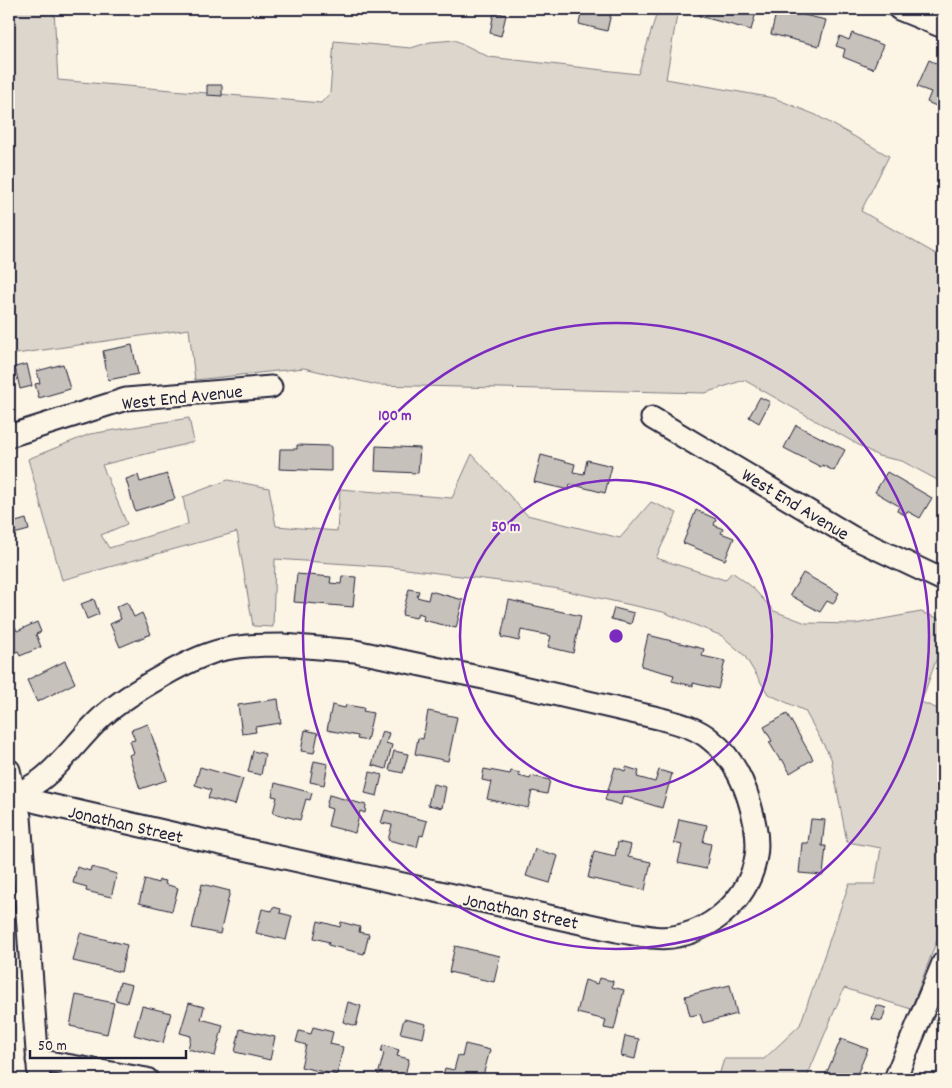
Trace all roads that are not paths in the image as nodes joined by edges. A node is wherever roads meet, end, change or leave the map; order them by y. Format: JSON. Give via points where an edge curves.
{"nodes":[{"id":1,"x":900,"y":9,"type":"edge"},
{"id":2,"x":943,"y":27,"type":"edge"},
{"id":3,"x":271,"y":387,"type":"dead end"},
{"id":4,"x":652,"y":418,"type":"dead end"},
{"id":5,"x":9,"y":436,"type":"edge"},
{"id":6,"x":943,"y":580,"type":"edge"},
{"id":7,"x":9,"y":770,"type":"edge"},
{"id":8,"x":16,"y":794,"type":"junction"},
{"id":9,"x":943,"y":963,"type":"edge"},
{"id":10,"x":38,"y":1069,"type":"edge"},
{"id":11,"x":147,"y":1079,"type":"edge"},
{"id":12,"x":895,"y":1079,"type":"edge"}],
"edges":[{"from":1,"to":2,"type":"street"},
{"from":3,"to":5,"type":"street","name":"West End Avenue","via":[[126,399]]},
{"from":4,"to":6,"type":"street","name":"West End Avenue","via":[[852,537]]},
{"from":7,"to":8,"type":"street"},
{"from":8,"to":8,"type":"street","name":"Jonathan Street","via":[[41,780],[122,701],[203,656],[224,649],[263,645],[355,651],[658,718],[699,731],[722,749],[740,775],[755,824],[756,857],[751,875],[731,907],[696,930],[677,937],[657,938],[617,932],[199,840],[37,802]]},
{"from":8,"to":10,"type":"street"},
{"from":9,"to":12,"type":"street"},
{"from":10,"to":11,"type":"street"}]}
